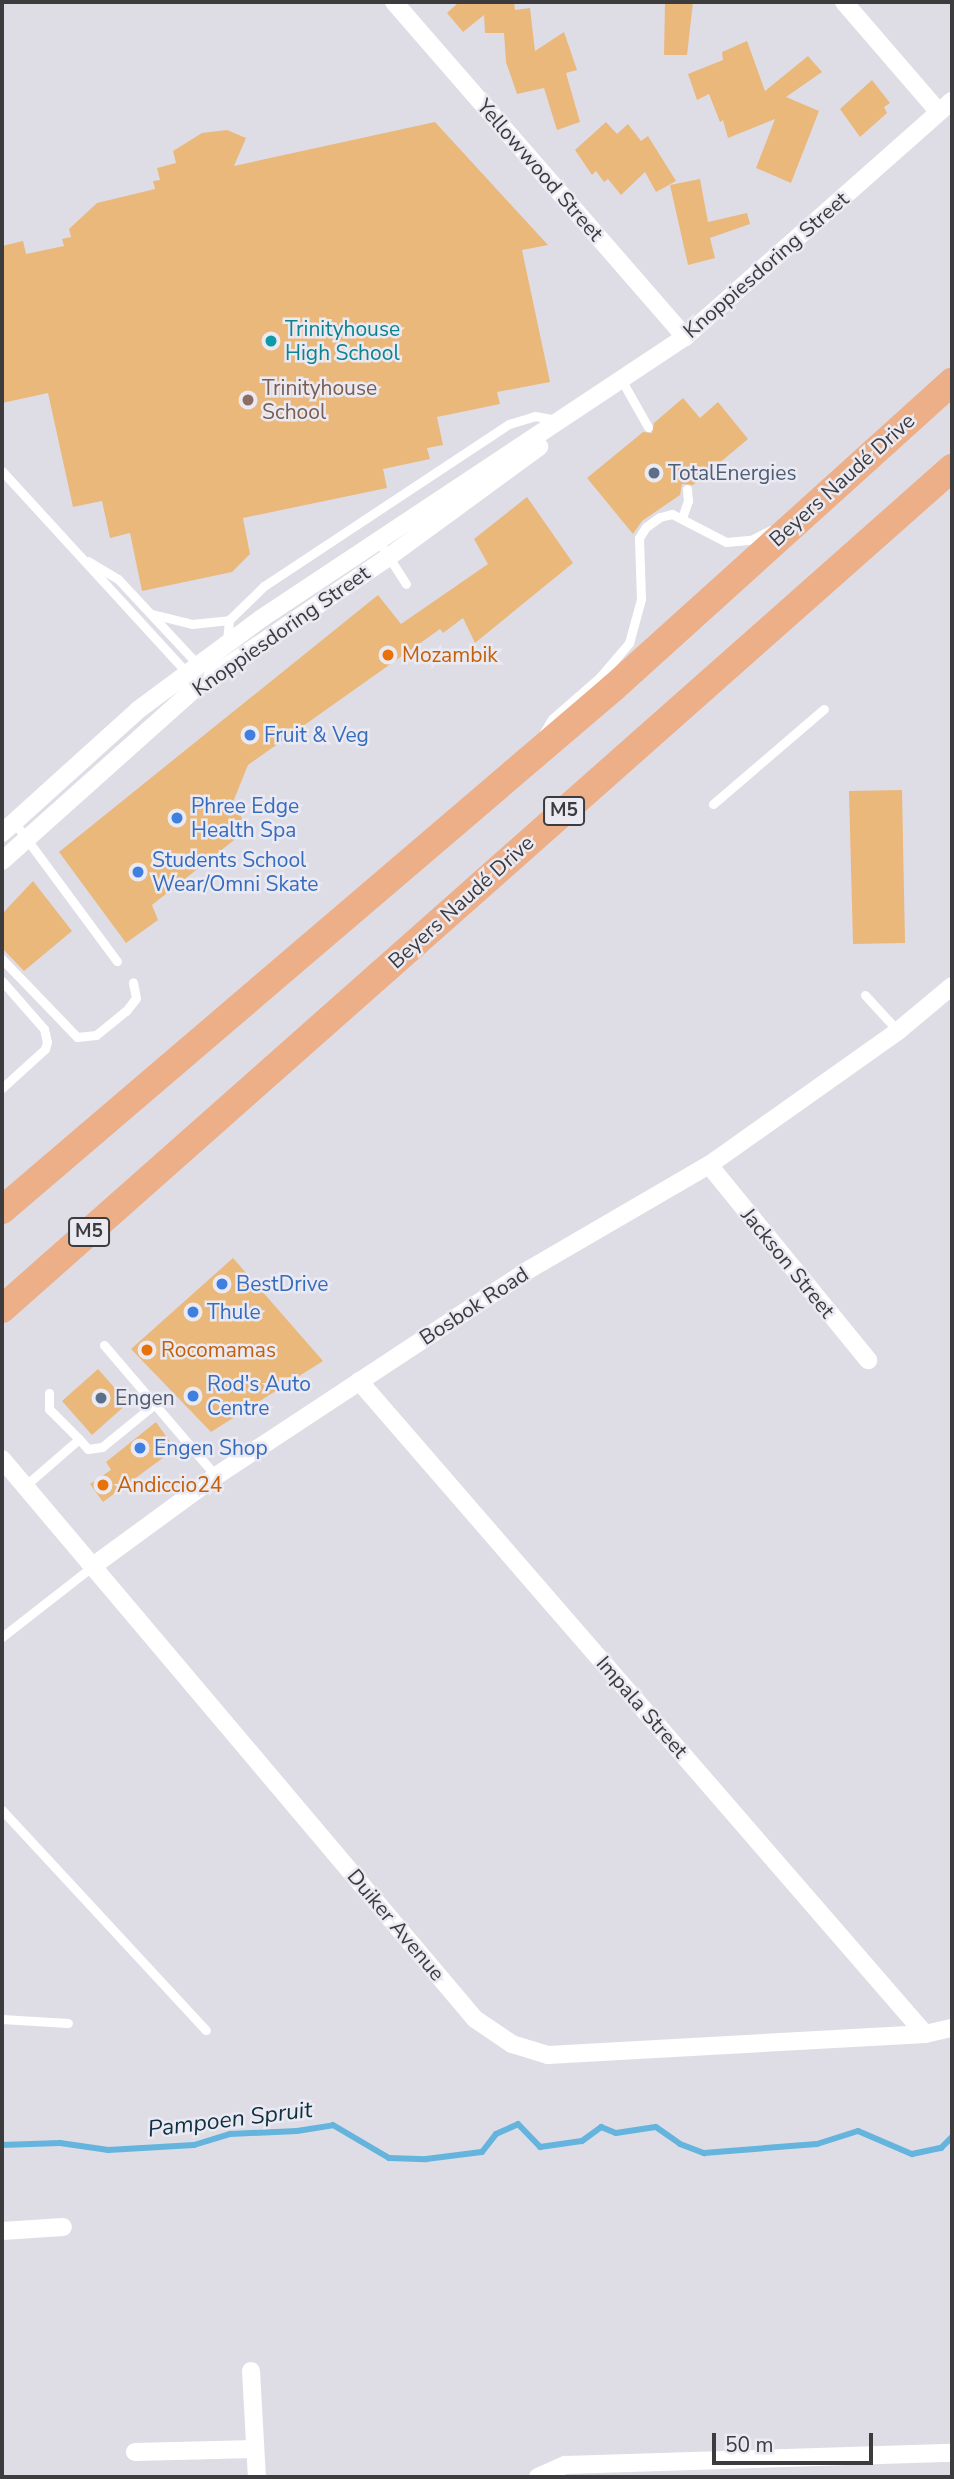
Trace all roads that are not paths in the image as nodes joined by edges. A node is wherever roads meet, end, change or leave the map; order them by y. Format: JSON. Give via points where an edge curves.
{"nodes":[{"id":1,"x":394,"y":2,"type":"edge"},
{"id":2,"x":844,"y":2,"type":"edge"},
{"id":3,"x":946,"y":106,"type":"edge"},
{"id":4,"x":685,"y":337,"type":"junction"},
{"id":5,"x":622,"y":381,"type":"junction"},
{"id":6,"x":952,"y":382,"type":"edge"},
{"id":7,"x":564,"y":418,"type":"junction"},
{"id":8,"x":648,"y":427,"type":"dead end"},
{"id":9,"x":952,"y":468,"type":"edge"},
{"id":10,"x":2,"y":471,"type":"edge"},
{"id":11,"x":687,"y":489,"type":"dead end"},
{"id":12,"x":812,"y":507,"type":"junction"},
{"id":13,"x":682,"y":518,"type":"junction"},
{"id":14,"x":378,"y":540,"type":"junction"},
{"id":15,"x":390,"y":556,"type":"junction"},
{"id":16,"x":83,"y":559,"type":"junction"},
{"id":17,"x":406,"y":584,"type":"dead end"},
{"id":18,"x":148,"y":612,"type":"junction"},
{"id":19,"x":229,"y":620,"type":"junction"},
{"id":20,"x":227,"y":644,"type":"junction"},
{"id":21,"x":198,"y":676,"type":"junction"},
{"id":22,"x":824,"y":709,"type":"dead end"},
{"id":23,"x":534,"y":755,"type":"junction"},
{"id":24,"x":713,"y":804,"type":"dead end"},
{"id":25,"x":8,"y":828,"type":"edge"},
{"id":26,"x":27,"y":839,"type":"junction"},
{"id":27,"x":2,"y":861,"type":"edge"},
{"id":28,"x":2,"y":959,"type":"edge"},
{"id":29,"x":117,"y":961,"type":"dead end"},
{"id":30,"x":2,"y":981,"type":"edge"},
{"id":31,"x":133,"y":982,"type":"dead end"},
{"id":32,"x":952,"y":986,"type":"edge"},
{"id":33,"x":866,"y":995,"type":"dead end"},
{"id":34,"x":898,"y":1031,"type":"junction"},
{"id":35,"x":2,"y":1088,"type":"edge"},
{"id":36,"x":709,"y":1166,"type":"junction"},
{"id":37,"x":2,"y":1210,"type":"edge"},
{"id":38,"x":2,"y":1309,"type":"edge"},
{"id":39,"x":104,"y":1345,"type":"dead end"},
{"id":40,"x":868,"y":1360,"type":"dead end"},
{"id":41,"x":359,"y":1381,"type":"junction"},
{"id":42,"x":49,"y":1393,"type":"dead end"},
{"id":43,"x":155,"y":1404,"type":"junction"},
{"id":44,"x":79,"y":1439,"type":"junction"},
{"id":45,"x":2,"y":1459,"type":"edge"},
{"id":46,"x":216,"y":1476,"type":"junction"},
{"id":47,"x":26,"y":1485,"type":"junction"},
{"id":48,"x":93,"y":1566,"type":"junction"},
{"id":49,"x":2,"y":1637,"type":"edge"},
{"id":50,"x":2,"y":1810,"type":"edge"},
{"id":51,"x":2,"y":2019,"type":"edge"},
{"id":52,"x":68,"y":2023,"type":"dead end"},
{"id":53,"x":952,"y":2028,"type":"edge"},
{"id":54,"x":206,"y":2030,"type":"dead end"},
{"id":55,"x":925,"y":2034,"type":"junction"},
{"id":56,"x":63,"y":2227,"type":"dead end"},
{"id":57,"x":2,"y":2231,"type":"edge"},
{"id":58,"x":251,"y":2371,"type":"dead end"},
{"id":59,"x":256,"y":2449,"type":"junction"},
{"id":60,"x":135,"y":2452,"type":"dead end"},
{"id":61,"x":952,"y":2453,"type":"edge"},
{"id":62,"x":257,"y":2477,"type":"edge"},
{"id":63,"x":538,"y":2477,"type":"edge"}],
"edges":[{"from":1,"to":4,"type":"street","name":"Yellowwood Street"},
{"from":2,"to":3,"type":"street"},
{"from":3,"to":4,"type":"street","name":"Knoppiesdoring Street"},
{"from":4,"to":5,"type":"street","name":"Knoppiesdoring Street"},
{"from":5,"to":7,"type":"street","name":"Knoppiesdoring Street"},
{"from":5,"to":8,"type":"lane"},
{"from":6,"to":12,"type":"main road","name":"Beyers Naudé Drive"},
{"from":7,"to":14,"type":"street","name":"Knoppiesdoring Street"},
{"from":7,"to":15,"type":"street","name":"Knoppiesdoring Street","via":[[562,429]]},
{"from":7,"to":19,"type":"lane","via":[[535,416],[509,424],[264,586]]},
{"from":9,"to":38,"type":"main road","name":"Beyers Naudé Drive","number":"M5"},
{"from":10,"to":16,"type":"lane"},
{"from":11,"to":13,"type":"lane"},
{"from":12,"to":13,"type":"lane","via":[[763,535],[737,543],[715,539]]},
{"from":12,"to":23,"type":"main road","name":"Beyers Naudé Drive"},
{"from":13,"to":23,"type":"lane","via":[[666,514],[642,531],[638,542],[641,599],[629,643],[600,677],[552,719]]},
{"from":14,"to":15,"type":"lane"},
{"from":14,"to":20,"type":"street","name":"Knoppiesdoring Street"},
{"from":15,"to":17,"type":"lane"},
{"from":15,"to":21,"type":"street","name":"Knoppiesdoring Street"},
{"from":16,"to":18,"type":"lane","via":[[118,579]]},
{"from":16,"to":21,"type":"lane","via":[[107,589]]},
{"from":18,"to":19,"type":"lane","via":[[192,624]]},
{"from":18,"to":21,"type":"lane"},
{"from":19,"to":20,"type":"lane"},
{"from":20,"to":21,"type":"street","name":"Knoppiesdoring Street"},
{"from":21,"to":25,"type":"street","name":"Knoppiesdoring Street","via":[[138,710]]},
{"from":21,"to":26,"type":"street","name":"Knoppiesdoring Street"},
{"from":22,"to":24,"type":"lane"},
{"from":23,"to":37,"type":"main road","name":"Beyers Naudé Drive"},
{"from":25,"to":26,"type":"lane"},
{"from":26,"to":27,"type":"street","name":"Knoppiesdoring Street"},
{"from":26,"to":29,"type":"lane"},
{"from":28,"to":31,"type":"lane","via":[[77,1037],[96,1035],[126,1011],[136,998]]},
{"from":30,"to":35,"type":"lane","via":[[44,1029],[47,1042]]},
{"from":32,"to":34,"type":"street","name":"Bosbok Road"},
{"from":33,"to":34,"type":"lane"},
{"from":34,"to":36,"type":"street","name":"Bosbok Road"},
{"from":36,"to":40,"type":"street","name":"Jackson Street"},
{"from":36,"to":41,"type":"street","name":"Bosbok Road","via":[[530,1269]]},
{"from":39,"to":43,"type":"lane"},
{"from":41,"to":46,"type":"street","name":"Bosbok Road"},
{"from":41,"to":55,"type":"street","name":"Impala Street"},
{"from":42,"to":44,"type":"lane","via":[[49,1409]]},
{"from":43,"to":44,"type":"lane","via":[[102,1447],[89,1449]]},
{"from":43,"to":46,"type":"lane"},
{"from":44,"to":47,"type":"lane"},
{"from":45,"to":47,"type":"street","name":"Duiker Avenue"},
{"from":46,"to":48,"type":"street","name":"Bosbok Road"},
{"from":47,"to":48,"type":"street","name":"Duiker Avenue"},
{"from":48,"to":49,"type":"lane","name":"Bosbok Road"},
{"from":48,"to":55,"type":"street","name":"Duiker Avenue","via":[[475,2018],[512,2044],[548,2054]]},
{"from":50,"to":54,"type":"lane"},
{"from":51,"to":52,"type":"lane"},
{"from":53,"to":55,"type":"street","name":"Duiker Avenue"},
{"from":56,"to":57,"type":"street"},
{"from":58,"to":59,"type":"street"},
{"from":59,"to":60,"type":"street"},
{"from":59,"to":62,"type":"street"},
{"from":61,"to":63,"type":"street","via":[[565,2465]]}]}
